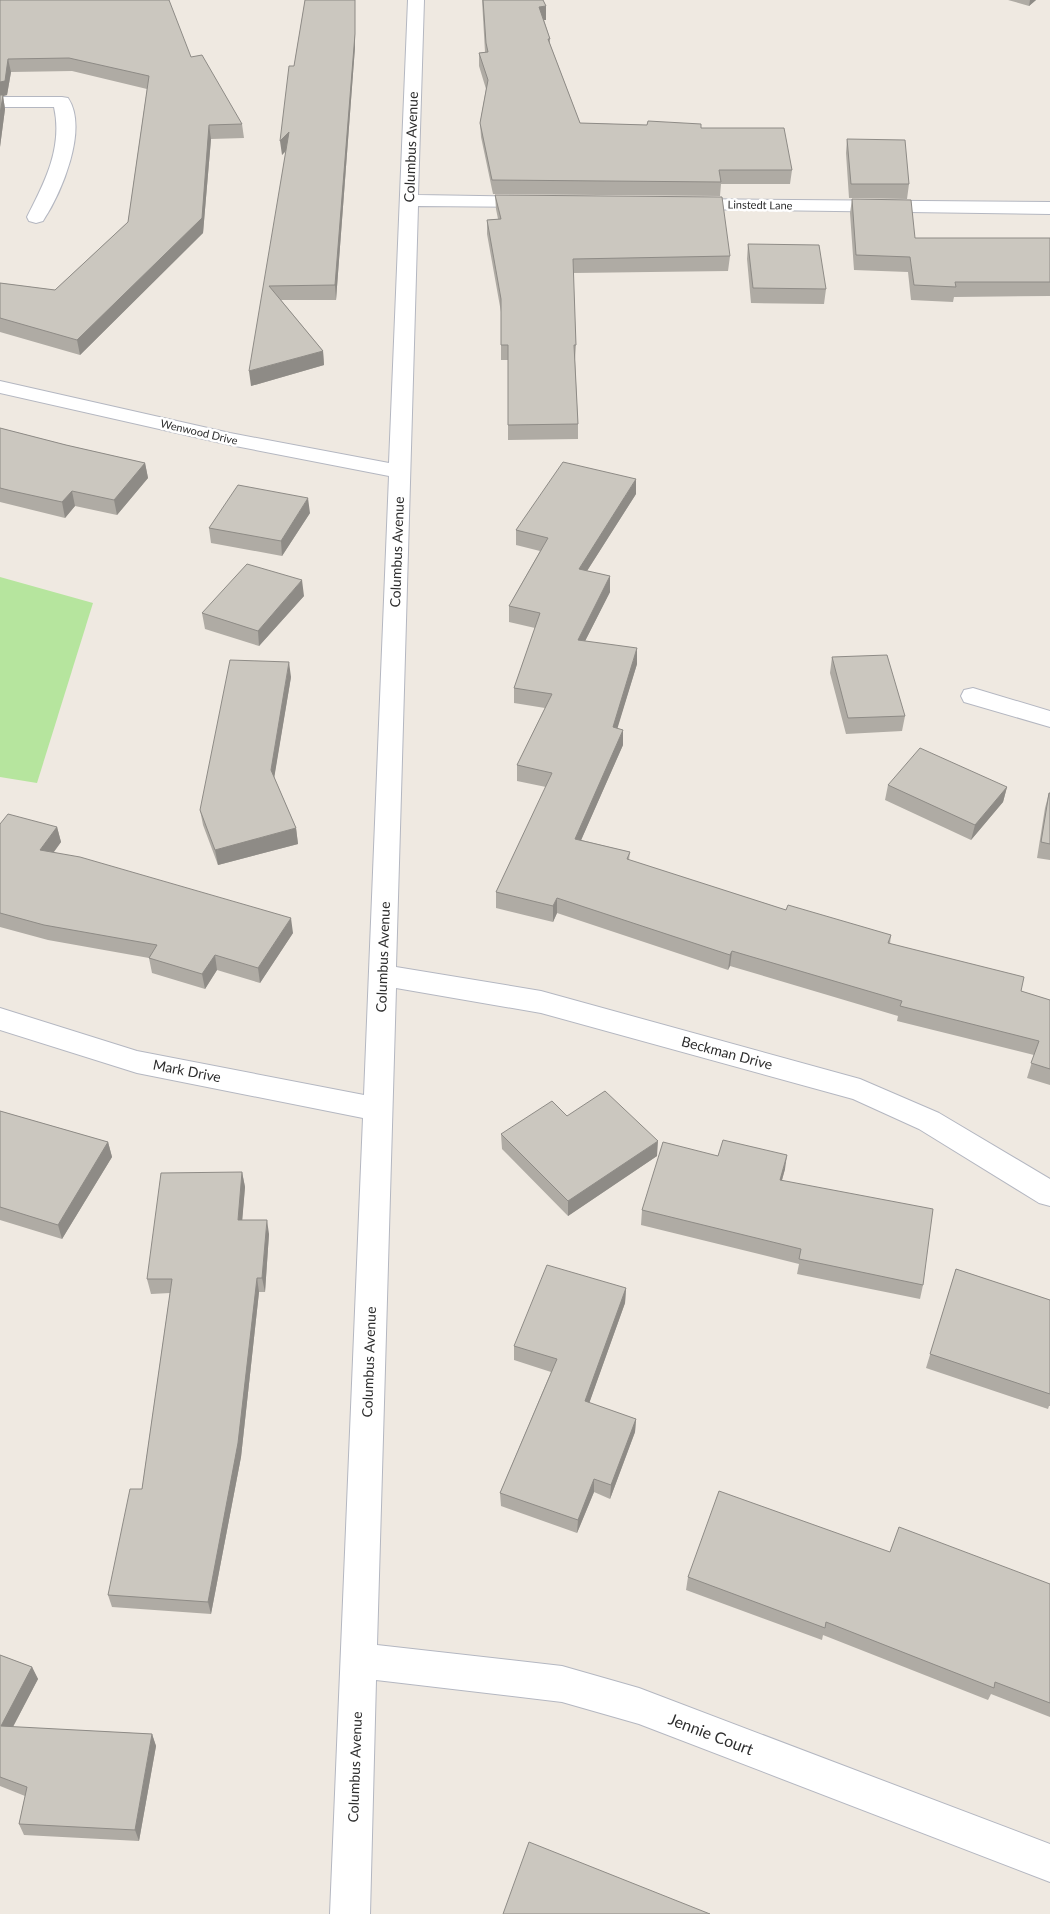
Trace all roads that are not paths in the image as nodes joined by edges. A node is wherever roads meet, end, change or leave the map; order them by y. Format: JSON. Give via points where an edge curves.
{"nodes":[{"id":1,"x":416,"y":0,"type":"edge"},
{"id":2,"x":0,"y":102,"type":"edge"},
{"id":3,"x":410,"y":200,"type":"junction"},
{"id":4,"x":549,"y":202,"type":"edge"},
{"id":5,"x":668,"y":204,"type":"edge"},
{"id":6,"x":1050,"y":208,"type":"edge"},
{"id":7,"x":36,"y":217,"type":"dead end"},
{"id":8,"x":0,"y":387,"type":"edge"},
{"id":9,"x":400,"y":472,"type":"junction"},
{"id":10,"x":973,"y":696,"type":"dead end"},
{"id":11,"x":1050,"y":719,"type":"edge"},
{"id":12,"x":382,"y":974,"type":"junction"},
{"id":13,"x":0,"y":1019,"type":"edge"},
{"id":14,"x":378,"y":1108,"type":"junction"},
{"id":15,"x":1050,"y":1194,"type":"edge"},
{"id":16,"x":358,"y":1660,"type":"junction"},
{"id":17,"x":1050,"y":1863,"type":"edge"},
{"id":18,"x":350,"y":1914,"type":"edge"}],
"edges":[{"from":1,"to":3,"type":"street","name":"Columbus Avenue"},
{"from":2,"to":7,"type":"street","via":[[62,102],[65,145]]},
{"from":3,"to":4,"type":"street"},
{"from":3,"to":9,"type":"street","name":"Columbus Avenue"},
{"from":5,"to":6,"type":"street","name":"Linstedt Lane"},
{"from":8,"to":9,"type":"street","name":"Wenwood Drive","via":[[230,439]]},
{"from":9,"to":12,"type":"street","name":"Columbus Avenue"},
{"from":10,"to":11,"type":"street"},
{"from":12,"to":14,"type":"street","name":"Columbus Avenue"},
{"from":12,"to":15,"type":"street","name":"Beckman Drive","via":[[541,1002],[860,1090],[929,1121]]},
{"from":13,"to":14,"type":"street","name":"Mark Drive","via":[[137,1062]]},
{"from":14,"to":16,"type":"street","name":"Columbus Avenue"},
{"from":16,"to":17,"type":"street","name":"Jennie Court","via":[[562,1684],[630,1704]]},
{"from":16,"to":18,"type":"street","name":"Columbus Avenue"}]}
